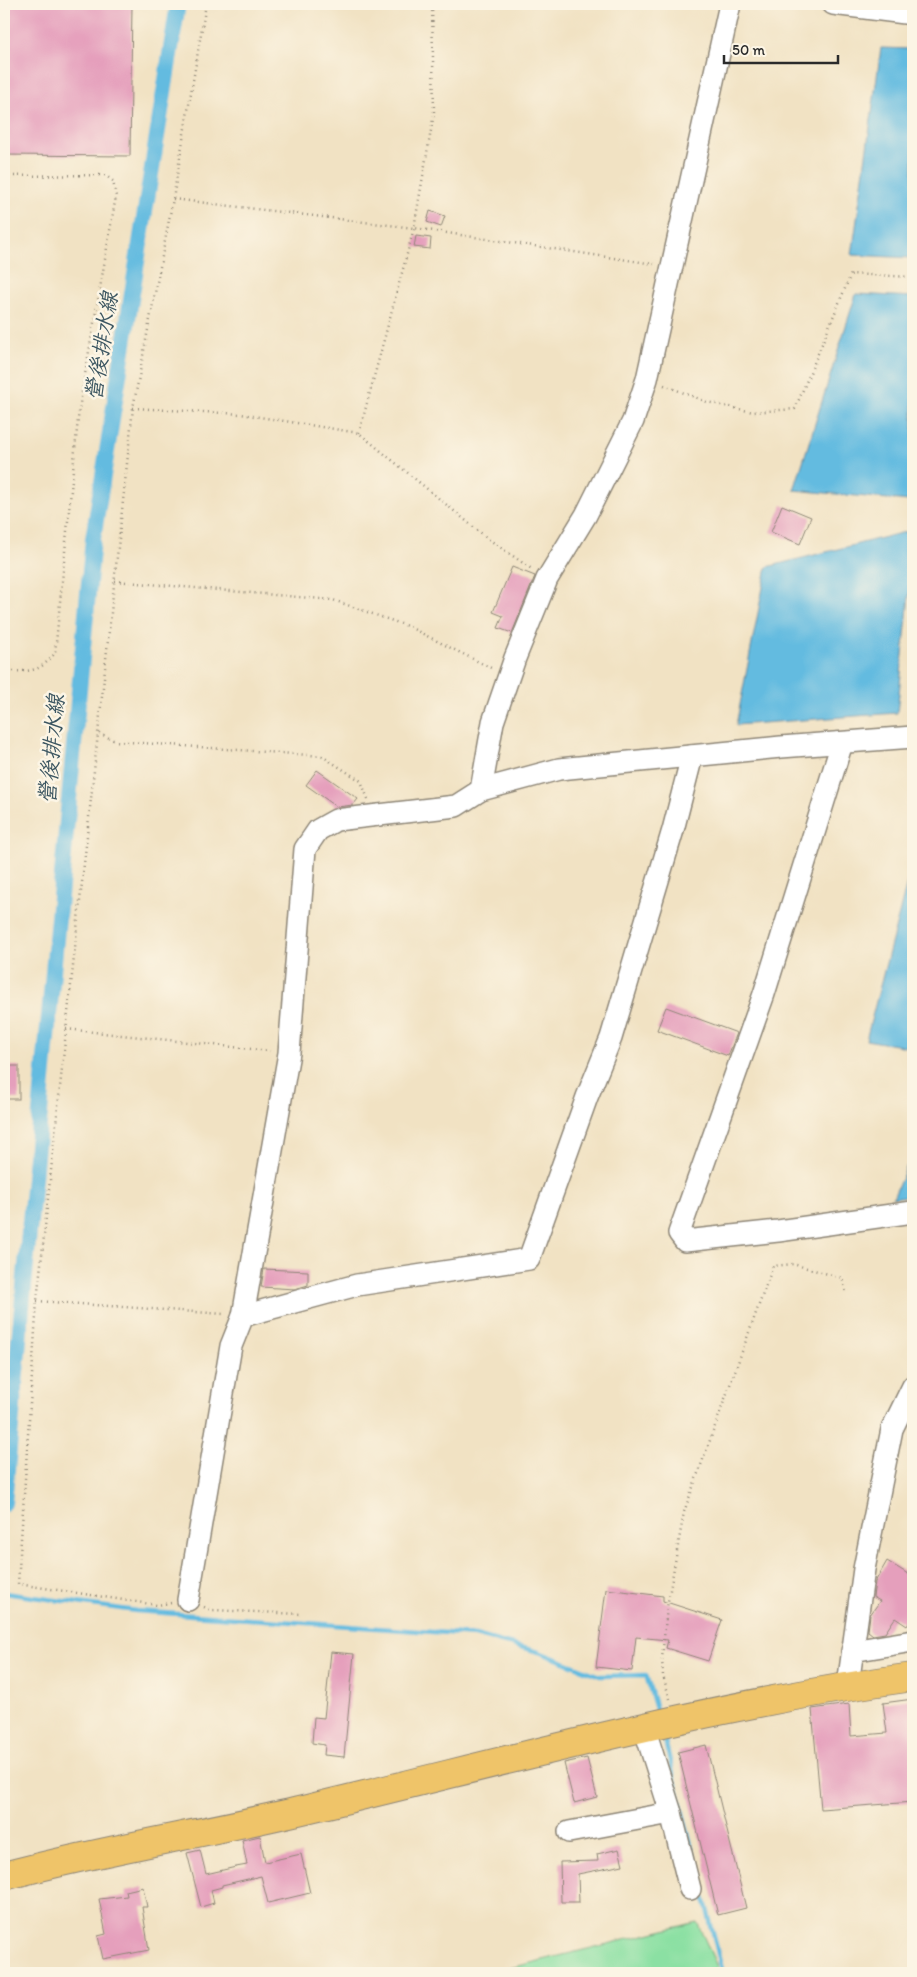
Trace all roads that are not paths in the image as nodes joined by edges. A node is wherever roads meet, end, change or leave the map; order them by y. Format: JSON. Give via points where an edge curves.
{"nodes":[{"id":1,"x":730,"y":4,"type":"edge"},
{"id":2,"x":833,"y":4,"type":"edge"},
{"id":3,"x":913,"y":14,"type":"edge"},
{"id":4,"x":913,"y":737,"type":"edge"},
{"id":5,"x":842,"y":742,"type":"junction"},
{"id":6,"x":692,"y":756,"type":"junction"},
{"id":7,"x":481,"y":790,"type":"junction"},
{"id":8,"x":913,"y":1212,"type":"edge"},
{"id":9,"x":243,"y":1316,"type":"junction"},
{"id":10,"x":913,"y":1386,"type":"edge"},
{"id":11,"x":188,"y":1600,"type":"road end"},
{"id":12,"x":913,"y":1641,"type":"edge"},
{"id":13,"x":852,"y":1650,"type":"junction"},
{"id":14,"x":913,"y":1678,"type":"edge"},
{"id":15,"x":848,"y":1686,"type":"junction"},
{"id":16,"x":644,"y":1727,"type":"junction"},
{"id":17,"x":671,"y":1813,"type":"junction"},
{"id":18,"x":569,"y":1832,"type":"dead end"},
{"id":19,"x":6,"y":1871,"type":"edge"},
{"id":20,"x":690,"y":1889,"type":"dead end"}],
"edges":[{"from":1,"to":7,"type":"lane","via":[[647,379],[633,421],[586,515],[547,579],[494,722]]},
{"from":2,"to":3,"type":"lane"},
{"from":4,"to":5,"type":"lane"},
{"from":5,"to":6,"type":"lane"},
{"from":5,"to":8,"type":"lane","via":[[764,994],[679,1233],[685,1241]]},
{"from":6,"to":7,"type":"lane","via":[[559,769]]},
{"from":6,"to":9,"type":"lane","via":[[674,830],[612,1038],[529,1259],[357,1285]]},
{"from":7,"to":9,"type":"lane","via":[[456,806],[336,820],[318,830],[305,849],[289,1053]]},
{"from":9,"to":11,"type":"lane","via":[[231,1346]]},
{"from":10,"to":13,"type":"lane","via":[[892,1429],[864,1569]]},
{"from":12,"to":13,"type":"lane"},
{"from":13,"to":15,"type":"lane"},
{"from":14,"to":15,"type":"main road"},
{"from":15,"to":16,"type":"main road"},
{"from":16,"to":17,"type":"lane"},
{"from":16,"to":19,"type":"main road","via":[[316,1807]]},
{"from":17,"to":18,"type":"lane"},
{"from":17,"to":20,"type":"lane"}]}
